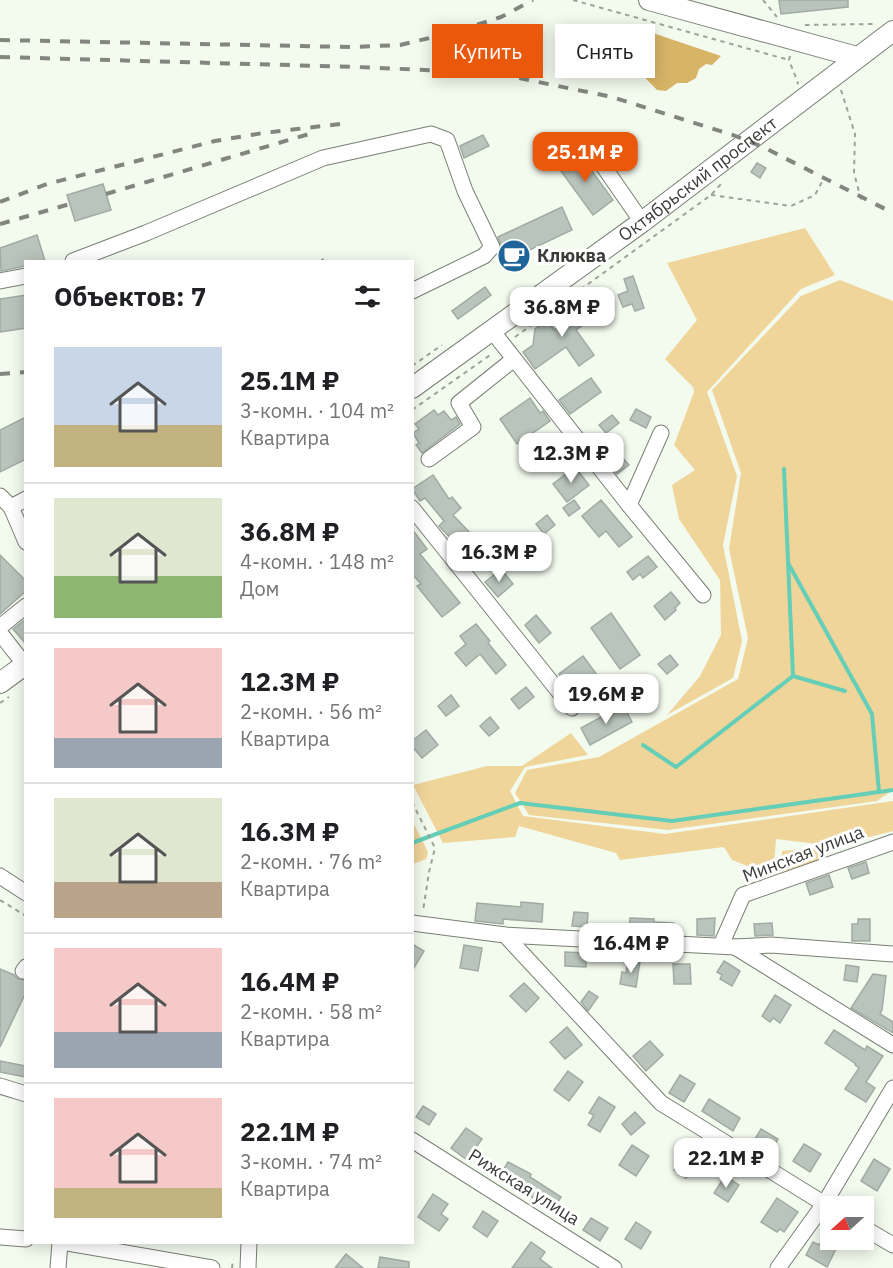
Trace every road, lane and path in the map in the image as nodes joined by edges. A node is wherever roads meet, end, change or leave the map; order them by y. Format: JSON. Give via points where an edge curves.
{"nodes":[{"id":1,"x":573,"y":0,"type":"edge"},
{"id":2,"x":649,"y":0,"type":"edge"},
{"id":3,"x":762,"y":0,"type":"edge"},
{"id":4,"x":776,"y":17,"type":"dead end"},
{"id":5,"x":797,"y":25,"type":"dead end"},
{"id":6,"x":886,"y":27,"type":"edge"},
{"id":7,"x":857,"y":57,"type":"junction"},
{"id":8,"x":789,"y":60,"type":"dead end"},
{"id":9,"x":841,"y":90,"type":"dead end"},
{"id":10,"x":586,"y":141,"type":"dead end"},
{"id":11,"x":822,"y":182,"type":"dead end"},
{"id":12,"x":711,"y":195,"type":"dead end"},
{"id":13,"x":862,"y":203,"type":"dead end"},
{"id":14,"x":642,"y":222,"type":"junction"},
{"id":15,"x":76,"y":260,"type":"edge"},
{"id":16,"x":24,"y":276,"type":"edge"},
{"id":17,"x":0,"y":281,"type":"edge"},
{"id":18,"x":414,"y":290,"type":"edge"},
{"id":19,"x":493,"y":332,"type":"junction"},
{"id":20,"x":514,"y":359,"type":"junction"},
{"id":21,"x":414,"y":387,"type":"edge"},
{"id":22,"x":661,"y":433,"type":"dead end"},
{"id":23,"x":429,"y":459,"type":"dead end"},
{"id":24,"x":24,"y":499,"type":"edge"},
{"id":25,"x":6,"y":502,"type":"edge"},
{"id":26,"x":629,"y":505,"type":"junction"},
{"id":27,"x":414,"y":510,"type":"edge"},
{"id":28,"x":24,"y":538,"type":"edge"},
{"id":29,"x":702,"y":595,"type":"dead end"},
{"id":30,"x":24,"y":608,"type":"edge"},
{"id":31,"x":0,"y":627,"type":"edge"},
{"id":32,"x":0,"y":633,"type":"edge"},
{"id":33,"x":24,"y":663,"type":"edge"},
{"id":34,"x":24,"y":665,"type":"edge"},
{"id":35,"x":0,"y":683,"type":"edge"},
{"id":36,"x":572,"y":708,"type":"dead end"},
{"id":37,"x":414,"y":806,"type":"edge"},
{"id":38,"x":893,"y":842,"type":"edge"},
{"id":39,"x":0,"y":876,"type":"edge"},
{"id":40,"x":24,"y":892,"type":"edge"},
{"id":41,"x":0,"y":900,"type":"edge"},
{"id":42,"x":24,"y":915,"type":"edge"},
{"id":43,"x":415,"y":927,"type":"edge"},
{"id":44,"x":505,"y":935,"type":"junction"},
{"id":45,"x":728,"y":946,"type":"junction"},
{"id":46,"x":893,"y":954,"type":"edge"},
{"id":47,"x":893,"y":1045,"type":"edge"},
{"id":48,"x":0,"y":1086,"type":"edge"},
{"id":49,"x":893,"y":1088,"type":"edge"},
{"id":50,"x":24,"y":1093,"type":"edge"},
{"id":51,"x":414,"y":1141,"type":"edge"},
{"id":52,"x":833,"y":1196,"type":"edge"},
{"id":53,"x":820,"y":1202,"type":"edge"},
{"id":54,"x":820,"y":1215,"type":"edge"},
{"id":55,"x":874,"y":1234,"type":"edge"},
{"id":56,"x":0,"y":1237,"type":"edge"},
{"id":57,"x":24,"y":1239,"type":"edge"},
{"id":58,"x":61,"y":1244,"type":"edge"},
{"id":59,"x":73,"y":1244,"type":"edge"},
{"id":60,"x":249,"y":1244,"type":"edge"},
{"id":61,"x":893,"y":1245,"type":"edge"},
{"id":62,"x":58,"y":1268,"type":"edge"},
{"id":63,"x":212,"y":1268,"type":"edge"},
{"id":64,"x":248,"y":1268,"type":"edge"},
{"id":65,"x":614,"y":1268,"type":"edge"},
{"id":66,"x":778,"y":1268,"type":"edge"}],
"edges":[{"from":1,"to":8,"type":"path"},
{"from":2,"to":7,"type":"main road"},
{"from":3,"to":4,"type":"path"},
{"from":5,"to":6,"type":"path"},
{"from":6,"to":7,"type":"main road","name":"Октябрьский проспект"},
{"from":7,"to":14,"type":"main road","name":"Октябрьский проспект"},
{"from":9,"to":13,"type":"path","via":[[855,134],[854,173]]},
{"from":10,"to":14,"type":"street"},
{"from":11,"to":12,"type":"path","via":[[815,195],[791,206]]},
{"from":14,"to":19,"type":"main road","name":"Октябрьский проспект"},
{"from":15,"to":18,"type":"street","via":[[323,158],[431,134],[447,140],[465,191],[492,247],[484,256]]},
{"from":16,"to":17,"type":"street"},
{"from":19,"to":20,"type":"street"},
{"from":19,"to":21,"type":"main road","name":"Октябрьский проспект"},
{"from":20,"to":23,"type":"street","via":[[459,403],[472,427]]},
{"from":20,"to":26,"type":"street"},
{"from":22,"to":26,"type":"street"},
{"from":24,"to":25,"type":"street"},
{"from":25,"to":28,"type":"street"},
{"from":26,"to":29,"type":"street"},
{"from":27,"to":36,"type":"street"},
{"from":30,"to":31,"type":"street"},
{"from":32,"to":33,"type":"street"},
{"from":34,"to":35,"type":"main road"},
{"from":37,"to":43,"type":"path","via":[[435,848]]},
{"from":38,"to":45,"type":"street","name":"Минская улица","via":[[743,895]]},
{"from":39,"to":40,"type":"street"},
{"from":41,"to":42,"type":"path"},
{"from":43,"to":44,"type":"street"},
{"from":44,"to":45,"type":"street"},
{"from":44,"to":53,"type":"street","via":[[661,1103]]},
{"from":45,"to":46,"type":"street","via":[[771,945]]},
{"from":45,"to":47,"type":"street"},
{"from":48,"to":50,"type":"street"},
{"from":49,"to":52,"type":"street"},
{"from":51,"to":65,"type":"street","name":"Рижская улица"},
{"from":54,"to":66,"type":"street"},
{"from":55,"to":61,"type":"street"},
{"from":56,"to":57,"type":"street"},
{"from":58,"to":62,"type":"street"},
{"from":59,"to":63,"type":"street"},
{"from":60,"to":64,"type":"street"}]}
